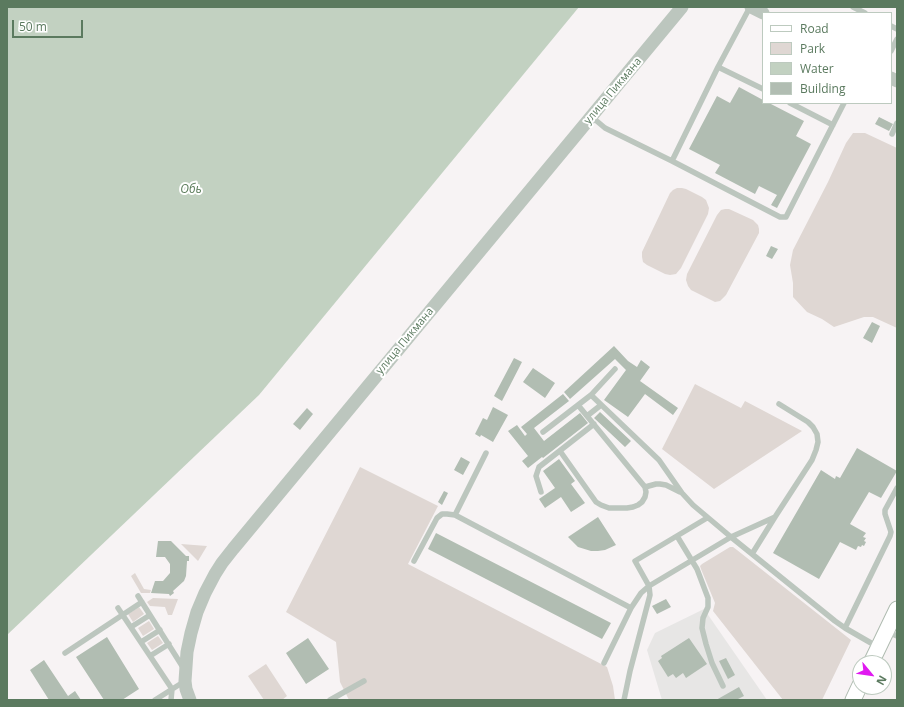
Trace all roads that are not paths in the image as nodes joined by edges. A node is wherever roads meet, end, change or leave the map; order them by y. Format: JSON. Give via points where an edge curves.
{"nodes":[{"id":1,"x":682,"y":7,"type":"edge"},
{"id":2,"x":750,"y":7,"type":"edge"},
{"id":3,"x":853,"y":7,"type":"edge"},
{"id":4,"x":863,"y":12,"type":"edge"},
{"id":5,"x":762,"y":13,"type":"edge"},
{"id":6,"x":897,"y":39,"type":"edge"},
{"id":7,"x":894,"y":50,"type":"edge"},
{"id":8,"x":718,"y":67,"type":"junction"},
{"id":9,"x":762,"y":89,"type":"edge"},
{"id":10,"x":792,"y":104,"type":"edge"},
{"id":11,"x":844,"y":104,"type":"edge"},
{"id":12,"x":592,"y":116,"type":"junction"},
{"id":13,"x":897,"y":123,"type":"edge"},
{"id":14,"x":833,"y":125,"type":"junction"},
{"id":15,"x":892,"y":134,"type":"dead end"},
{"id":16,"x":672,"y":161,"type":"junction"},
{"id":17,"x":615,"y":369,"type":"dead end"},
{"id":18,"x":591,"y":395,"type":"junction"},
{"id":19,"x":779,"y":404,"type":"dead end"},
{"id":20,"x":578,"y":405,"type":"junction"},
{"id":21,"x":601,"y":405,"type":"junction"},
{"id":22,"x":587,"y":416,"type":"junction"},
{"id":23,"x":594,"y":424,"type":"junction"},
{"id":24,"x":543,"y":432,"type":"dead end"},
{"id":25,"x":560,"y":451,"type":"junction"},
{"id":26,"x":486,"y":453,"type":"dead end"},
{"id":27,"x":645,"y":487,"type":"junction"},
{"id":28,"x":897,"y":488,"type":"edge"},
{"id":29,"x":541,"y":492,"type":"dead end"},
{"id":30,"x":682,"y":493,"type":"junction"},
{"id":31,"x":456,"y":515,"type":"junction"},
{"id":32,"x":776,"y":517,"type":"junction"},
{"id":33,"x":707,"y":518,"type":"junction"},
{"id":34,"x":677,"y":536,"type":"junction"},
{"id":35,"x":731,"y":537,"type":"junction"},
{"id":36,"x":752,"y":554,"type":"junction"},
{"id":37,"x":692,"y":560,"type":"junction"},
{"id":38,"x":414,"y":561,"type":"dead end"},
{"id":39,"x":649,"y":586,"type":"junction"},
{"id":40,"x":138,"y":596,"type":"dead end"},
{"id":41,"x":142,"y":602,"type":"junction"},
{"id":42,"x":118,"y":608,"type":"dead end"},
{"id":43,"x":631,"y":608,"type":"junction"},
{"id":44,"x":897,"y":609,"type":"edge"},
{"id":45,"x":123,"y":614,"type":"junction"},
{"id":46,"x":150,"y":615,"type":"junction"},
{"id":47,"x":131,"y":628,"type":"junction"},
{"id":48,"x":845,"y":628,"type":"junction"},
{"id":49,"x":160,"y":630,"type":"junction"},
{"id":50,"x":892,"y":633,"type":"edge"},
{"id":51,"x":141,"y":642,"type":"junction"},
{"id":52,"x":168,"y":644,"type":"junction"},
{"id":53,"x":878,"y":647,"type":"junction"},
{"id":54,"x":65,"y":653,"type":"dead end"},
{"id":55,"x":874,"y":655,"type":"edge"},
{"id":56,"x":150,"y":656,"type":"junction"},
{"id":57,"x":604,"y":663,"type":"dead end"},
{"id":58,"x":185,"y":676,"type":"junction"},
{"id":59,"x":364,"y":681,"type":"dead end"},
{"id":60,"x":723,"y":686,"type":"dead end"},
{"id":61,"x":172,"y":689,"type":"junction"},
{"id":62,"x":154,"y":700,"type":"edge"},
{"id":63,"x":171,"y":700,"type":"edge"},
{"id":64,"x":185,"y":700,"type":"edge"},
{"id":65,"x":190,"y":700,"type":"edge"},
{"id":66,"x":330,"y":700,"type":"edge"},
{"id":67,"x":624,"y":700,"type":"edge"}],
"edges":[{"from":1,"to":12,"type":"street","name":"улица Пикмана"},
{"from":2,"to":5,"type":"street"},
{"from":2,"to":8,"type":"lane"},
{"from":3,"to":4,"type":"lane"},
{"from":6,"to":7,"type":"lane"},
{"from":8,"to":9,"type":"lane"},
{"from":8,"to":16,"type":"lane"},
{"from":10,"to":14,"type":"lane"},
{"from":11,"to":14,"type":"lane"},
{"from":12,"to":16,"type":"lane","via":[[605,128]]},
{"from":12,"to":58,"type":"street","name":"улица Пикмана","via":[[233,548],[215,574],[197,612],[188,646]]},
{"from":13,"to":15,"type":"lane"},
{"from":14,"to":16,"type":"lane","via":[[786,217],[780,217]]},
{"from":17,"to":18,"type":"lane"},
{"from":18,"to":20,"type":"lane"},
{"from":18,"to":21,"type":"lane"},
{"from":19,"to":32,"type":"lane","via":[[808,422],[817,434],[818,442],[812,460]]},
{"from":20,"to":22,"type":"lane"},
{"from":20,"to":24,"type":"lane"},
{"from":21,"to":22,"type":"lane"},
{"from":21,"to":30,"type":"lane","via":[[659,460]]},
{"from":22,"to":23,"type":"lane"},
{"from":23,"to":25,"type":"lane"},
{"from":23,"to":27,"type":"lane"},
{"from":25,"to":27,"type":"lane","via":[[596,502],[605,507],[633,508],[645,497]]},
{"from":25,"to":29,"type":"lane","via":[[537,471]]},
{"from":26,"to":31,"type":"lane"},
{"from":27,"to":30,"type":"lane","via":[[660,484]]},
{"from":28,"to":48,"type":"lane","via":[[885,510],[890,536]]},
{"from":30,"to":33,"type":"lane"},
{"from":31,"to":38,"type":"lane","via":[[442,514],[437,518]]},
{"from":31,"to":43,"type":"lane"},
{"from":32,"to":35,"type":"lane"},
{"from":32,"to":36,"type":"lane"},
{"from":33,"to":34,"type":"lane"},
{"from":33,"to":35,"type":"lane"},
{"from":34,"to":37,"type":"lane"},
{"from":34,"to":39,"type":"lane","via":[[635,561]]},
{"from":35,"to":36,"type":"lane"},
{"from":35,"to":37,"type":"lane"},
{"from":36,"to":48,"type":"lane"},
{"from":37,"to":39,"type":"lane"},
{"from":37,"to":60,"type":"lane","via":[[708,598],[702,628],[712,663]]},
{"from":39,"to":43,"type":"lane"},
{"from":39,"to":67,"type":"lane","via":[[649,601]]},
{"from":40,"to":41,"type":"lane"},
{"from":41,"to":45,"type":"lane"},
{"from":41,"to":46,"type":"lane"},
{"from":42,"to":45,"type":"lane"},
{"from":43,"to":57,"type":"lane"},
{"from":44,"to":50,"type":"main road"},
{"from":45,"to":47,"type":"lane"},
{"from":45,"to":54,"type":"lane"},
{"from":46,"to":47,"type":"lane"},
{"from":46,"to":49,"type":"lane"},
{"from":47,"to":51,"type":"lane"},
{"from":48,"to":53,"type":"lane"},
{"from":49,"to":51,"type":"lane"},
{"from":49,"to":52,"type":"lane"},
{"from":50,"to":53,"type":"main road"},
{"from":51,"to":56,"type":"lane"},
{"from":52,"to":56,"type":"lane"},
{"from":52,"to":58,"type":"lane"},
{"from":53,"to":55,"type":"main road"},
{"from":56,"to":61,"type":"lane"},
{"from":58,"to":61,"type":"lane"},
{"from":58,"to":64,"type":"street"},
{"from":58,"to":65,"type":"street","name":"улица Пикмана"},
{"from":59,"to":66,"type":"lane"},
{"from":61,"to":62,"type":"lane"},
{"from":61,"to":63,"type":"lane"}]}
